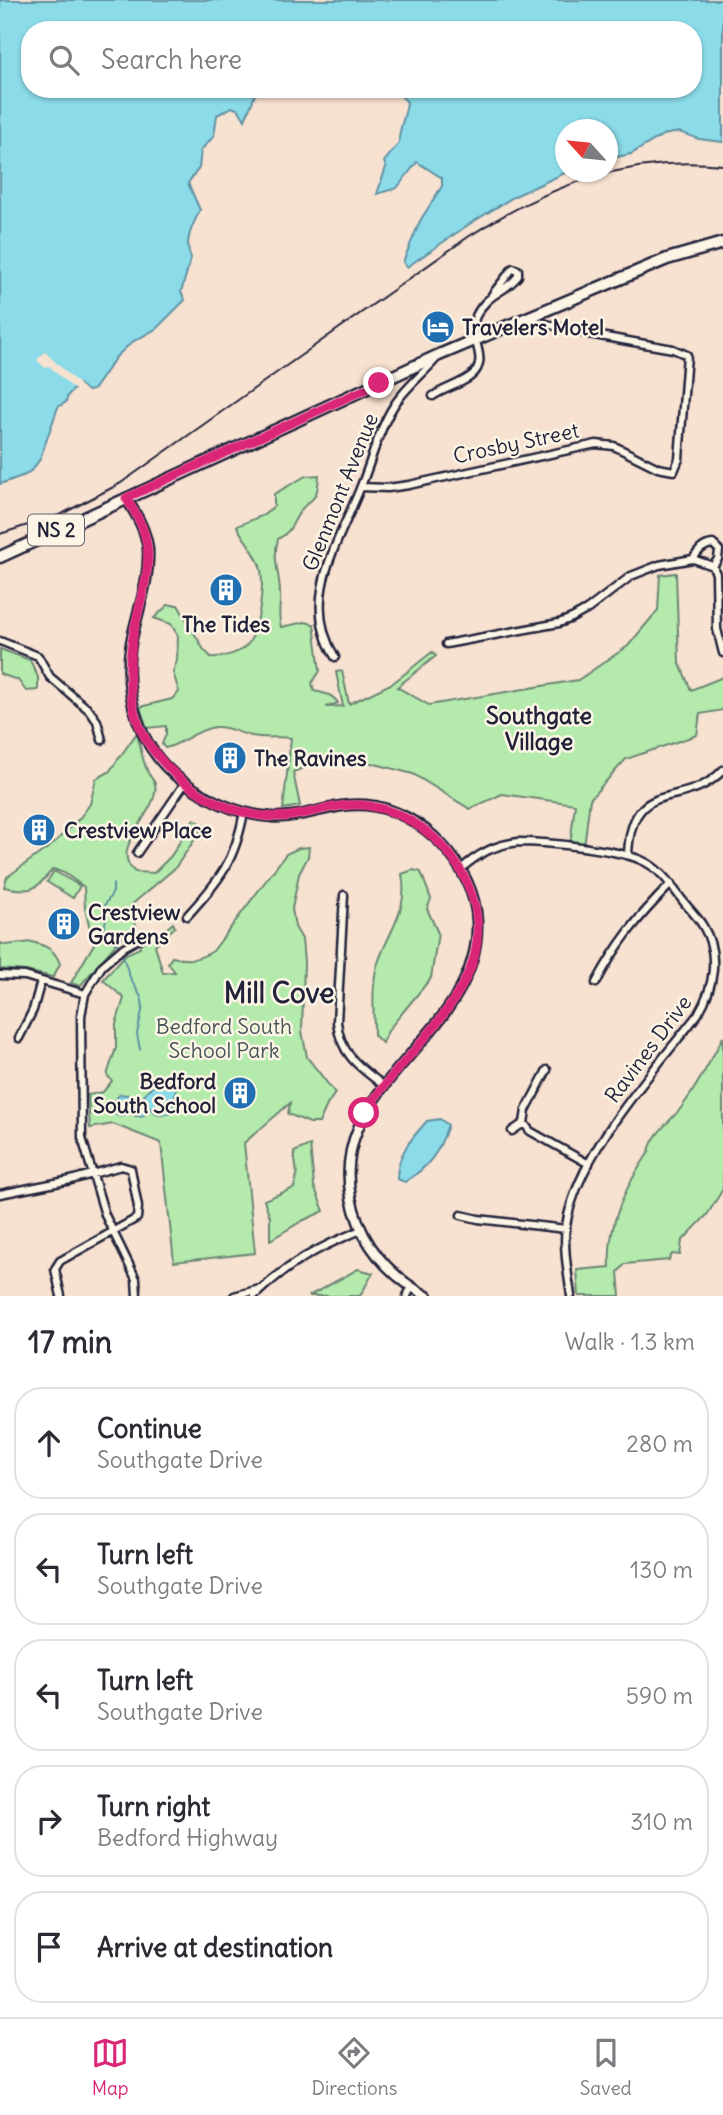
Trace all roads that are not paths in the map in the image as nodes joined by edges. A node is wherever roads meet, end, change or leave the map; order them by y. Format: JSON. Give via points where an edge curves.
{"nodes":[{"id":1,"x":723,"y":243,"type":"edge"},
{"id":2,"x":492,"y":295,"type":"junction"},
{"id":3,"x":527,"y":319,"type":"junction"},
{"id":4,"x":475,"y":341,"type":"junction"},
{"id":5,"x":439,"y":355,"type":"junction"},
{"id":6,"x":433,"y":396,"type":"dead end"},
{"id":7,"x":361,"y":487,"type":"junction"},
{"id":8,"x":126,"y":498,"type":"junction"},
{"id":9,"x":113,"y":505,"type":"junction"},
{"id":10,"x":139,"y":518,"type":"junction"},
{"id":11,"x":0,"y":557,"type":"edge"},
{"id":12,"x":693,"y":559,"type":"junction"},
{"id":13,"x":713,"y":566,"type":"junction"},
{"id":14,"x":0,"y":640,"type":"edge"},
{"id":15,"x":446,"y":644,"type":"dead end"},
{"id":16,"x":722,"y":648,"type":"edge"},
{"id":17,"x":335,"y":657,"type":"dead end"},
{"id":18,"x":102,"y":740,"type":"dead end"},
{"id":19,"x":723,"y":770,"type":"edge"},
{"id":20,"x":185,"y":783,"type":"junction"},
{"id":21,"x":244,"y":812,"type":"junction"},
{"id":22,"x":137,"y":852,"type":"dead end"},
{"id":23,"x":628,"y":855,"type":"junction"},
{"id":24,"x":461,"y":869,"type":"junction"},
{"id":25,"x":671,"y":884,"type":"junction"},
{"id":26,"x":344,"y":895,"type":"dead end"},
{"id":27,"x":187,"y":916,"type":"dead end"},
{"id":28,"x":142,"y":937,"type":"dead end"},
{"id":29,"x":0,"y":975,"type":"edge"},
{"id":30,"x":41,"y":981,"type":"junction"},
{"id":31,"x":596,"y":983,"type":"dead end"},
{"id":32,"x":85,"y":994,"type":"junction"},
{"id":33,"x":19,"y":1038,"type":"dead end"},
{"id":34,"x":547,"y":1070,"type":"dead end"},
{"id":35,"x":383,"y":1085,"type":"junction"},
{"id":36,"x":524,"y":1123,"type":"junction"},
{"id":37,"x":512,"y":1131,"type":"dead end"},
{"id":38,"x":589,"y":1164,"type":"junction"},
{"id":39,"x":92,"y":1175,"type":"junction"},
{"id":40,"x":0,"y":1194,"type":"edge"},
{"id":41,"x":461,"y":1215,"type":"dead end"},
{"id":42,"x":566,"y":1229,"type":"junction"},
{"id":43,"x":361,"y":1230,"type":"junction"},
{"id":44,"x":113,"y":1232,"type":"junction"},
{"id":45,"x":262,"y":1288,"type":"junction"},
{"id":46,"x":409,"y":1292,"type":"edge"},
{"id":47,"x":61,"y":1296,"type":"edge"},
{"id":48,"x":137,"y":1296,"type":"edge"},
{"id":49,"x":234,"y":1296,"type":"edge"},
{"id":50,"x":254,"y":1296,"type":"edge"},
{"id":51,"x":427,"y":1296,"type":"edge"},
{"id":52,"x":571,"y":1296,"type":"edge"}],
"edges":[{"from":1,"to":3,"type":"main road","number":"NS 2","via":[[667,259]]},
{"from":2,"to":2,"type":"street","via":[[514,282],[518,270],[513,268]]},
{"from":2,"to":4,"type":"street","via":[[475,318]]},
{"from":3,"to":4,"type":"main road","number":"NS 2"},
{"from":3,"to":7,"type":"street","name":"Crosby Street","via":[[687,355],[679,459],[674,471],[614,446],[596,444],[409,485]]},
{"from":4,"to":5,"type":"main road","number":"NS 2"},
{"from":4,"to":6,"type":"street","via":[[481,360],[477,371]]},
{"from":5,"to":7,"type":"street","name":"Glenmont Avenue","via":[[391,409]]},
{"from":5,"to":8,"type":"main road","number":"NS 2"},
{"from":7,"to":17,"type":"street","name":"Glenmont Avenue","via":[[321,585],[325,641]]},
{"from":8,"to":9,"type":"main road","number":"NS 2"},
{"from":8,"to":10,"type":"street"},
{"from":9,"to":10,"type":"street"},
{"from":9,"to":11,"type":"main road","number":"NS 2"},
{"from":10,"to":20,"type":"street","via":[[148,564],[130,653],[129,684],[142,734],[167,768]]},
{"from":12,"to":13,"type":"street"},
{"from":12,"to":13,"type":"street","via":[[699,549],[713,544],[719,550]]},
{"from":12,"to":15,"type":"street","via":[[645,569],[588,609],[559,623]]},
{"from":13,"to":16,"type":"street"},
{"from":14,"to":18,"type":"street","via":[[38,656],[50,677],[89,710]]},
{"from":19,"to":23,"type":"street","via":[[702,786],[640,809],[629,835]]},
{"from":20,"to":21,"type":"street"},
{"from":20,"to":22,"type":"street"},
{"from":21,"to":24,"type":"street","via":[[272,817],[346,805],[379,808],[435,837]]},
{"from":21,"to":27,"type":"street","via":[[226,870]]},
{"from":23,"to":24,"type":"street","name":"Ravines Drive","via":[[518,842],[482,852]]},
{"from":23,"to":25,"type":"street","name":"Ravines Drive","via":[[649,864]]},
{"from":24,"to":35,"type":"street","via":[[477,920],[468,975],[453,1003]]},
{"from":25,"to":31,"type":"street","via":[[624,935]]},
{"from":25,"to":38,"type":"street","name":"Ravines Drive","via":[[708,935],[713,960],[711,988],[698,1014],[613,1125]]},
{"from":26,"to":35,"type":"street","via":[[338,1036],[353,1062]]},
{"from":28,"to":32,"type":"street","via":[[102,965]]},
{"from":29,"to":30,"type":"street"},
{"from":30,"to":32,"type":"street"},
{"from":30,"to":33,"type":"street"},
{"from":32,"to":39,"type":"street","via":[[81,1126]]},
{"from":34,"to":36,"type":"street"},
{"from":35,"to":43,"type":"street","via":[[364,1113],[350,1159],[351,1201]]},
{"from":36,"to":37,"type":"street"},
{"from":36,"to":38,"type":"street","via":[[530,1131]]},
{"from":38,"to":42,"type":"street","name":"Ravines Drive"},
{"from":39,"to":40,"type":"street"},
{"from":39,"to":44,"type":"street"},
{"from":39,"to":44,"type":"street","via":[[121,1166],[131,1169],[137,1218]]},
{"from":41,"to":42,"type":"street"},
{"from":42,"to":52,"type":"street","name":"Ravines Drive"},
{"from":43,"to":45,"type":"street","via":[[315,1250]]},
{"from":43,"to":46,"type":"street"},
{"from":44,"to":47,"type":"street","via":[[57,1265]]},
{"from":44,"to":48,"type":"street","via":[[132,1267]]},
{"from":45,"to":49,"type":"street"},
{"from":45,"to":50,"type":"street"},
{"from":46,"to":51,"type":"street"}]}
